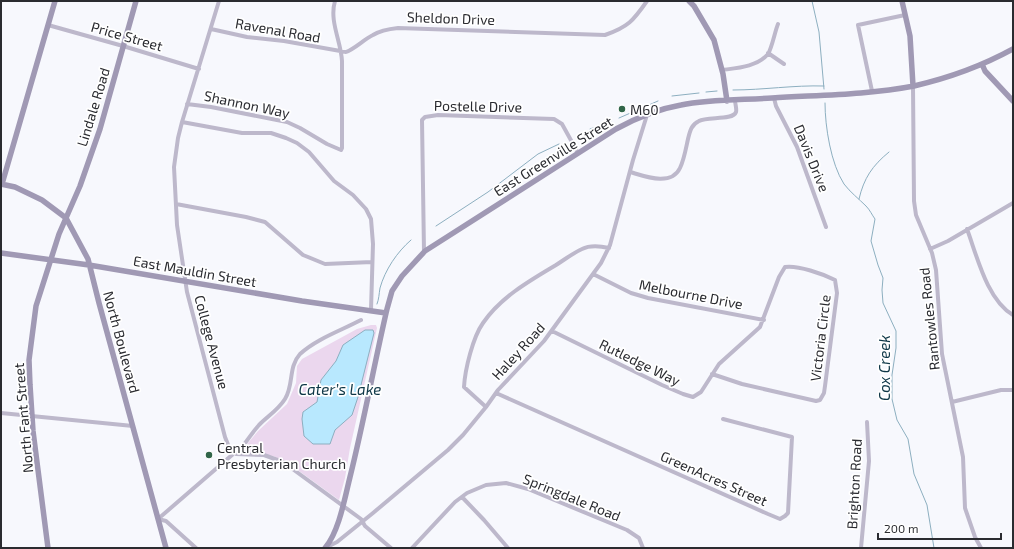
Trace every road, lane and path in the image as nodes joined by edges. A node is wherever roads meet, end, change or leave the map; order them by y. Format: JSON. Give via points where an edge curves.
{"nodes":[{"id":1,"x":55,"y":1,"type":"edge"},
{"id":2,"x":136,"y":1,"type":"edge"},
{"id":3,"x":219,"y":1,"type":"edge"},
{"id":4,"x":335,"y":1,"type":"edge"},
{"id":5,"x":647,"y":1,"type":"edge"},
{"id":6,"x":689,"y":1,"type":"edge"},
{"id":7,"x":902,"y":1,"type":"edge"},
{"id":8,"x":905,"y":15,"type":"junction"},
{"id":9,"x":778,"y":24,"type":"dead end"},
{"id":10,"x":48,"y":26,"type":"junction"},
{"id":11,"x":211,"y":29,"type":"junction"},
{"id":12,"x":123,"y":46,"type":"junction"},
{"id":13,"x":1013,"y":49,"type":"edge"},
{"id":14,"x":342,"y":52,"type":"junction"},
{"id":15,"x":768,"y":53,"type":"junction"},
{"id":16,"x":784,"y":64,"type":"dead end"},
{"id":17,"x":982,"y":64,"type":"junction"},
{"id":18,"x":199,"y":69,"type":"junction"},
{"id":19,"x":722,"y":70,"type":"junction"},
{"id":20,"x":913,"y":86,"type":"junction"},
{"id":21,"x":872,"y":91,"type":"junction"},
{"id":22,"x":774,"y":98,"type":"junction"},
{"id":23,"x":735,"y":100,"type":"junction"},
{"id":24,"x":727,"y":101,"type":"junction"},
{"id":25,"x":1013,"y":101,"type":"edge"},
{"id":26,"x":188,"y":104,"type":"junction"},
{"id":27,"x":647,"y":115,"type":"junction"},
{"id":28,"x":182,"y":122,"type":"junction"},
{"id":29,"x":578,"y":153,"type":"junction"},
{"id":30,"x":630,"y":172,"type":"junction"},
{"id":31,"x":2,"y":184,"type":"edge"},
{"id":32,"x":1013,"y":203,"type":"edge"},
{"id":33,"x":176,"y":204,"type":"junction"},
{"id":34,"x":66,"y":218,"type":"junction"},
{"id":35,"x":826,"y":227,"type":"dead end"},
{"id":36,"x":966,"y":229,"type":"junction"},
{"id":37,"x":609,"y":248,"type":"junction"},
{"id":38,"x":930,"y":248,"type":"junction"},
{"id":39,"x":424,"y":252,"type":"junction"},
{"id":40,"x":1,"y":253,"type":"edge"},
{"id":41,"x":50,"y":259,"type":"junction"},
{"id":42,"x":372,"y":262,"type":"junction"},
{"id":43,"x":89,"y":265,"type":"junction"},
{"id":44,"x":593,"y":274,"type":"junction"},
{"id":45,"x":186,"y":282,"type":"junction"},
{"id":46,"x":371,"y":310,"type":"junction"},
{"id":47,"x":386,"y":313,"type":"junction"},
{"id":48,"x":1013,"y":315,"type":"edge"},
{"id":49,"x":361,"y":320,"type":"dead end"},
{"id":50,"x":764,"y":320,"type":"junction"},
{"id":51,"x":552,"y":331,"type":"junction"},
{"id":52,"x":712,"y":374,"type":"junction"},
{"id":53,"x":1013,"y":390,"type":"edge"},
{"id":54,"x":496,"y":392,"type":"junction"},
{"id":55,"x":952,"y":402,"type":"junction"},
{"id":56,"x":486,"y":407,"type":"junction"},
{"id":57,"x":1,"y":413,"type":"edge"},
{"id":58,"x":32,"y":416,"type":"junction"},
{"id":59,"x":723,"y":419,"type":"dead end"},
{"id":60,"x":867,"y":422,"type":"dead end"},
{"id":61,"x":133,"y":426,"type":"junction"},
{"id":62,"x":234,"y":455,"type":"junction"},
{"id":63,"x":462,"y":497,"type":"junction"},
{"id":64,"x":343,"y":506,"type":"junction"},
{"id":65,"x":158,"y":519,"type":"junction"},
{"id":66,"x":362,"y":521,"type":"junction"},
{"id":67,"x":326,"y":547,"type":"edge"},
{"id":68,"x":48,"y":548,"type":"edge"},
{"id":69,"x":166,"y":548,"type":"edge"},
{"id":70,"x":196,"y":548,"type":"edge"},
{"id":71,"x":391,"y":548,"type":"edge"},
{"id":72,"x":412,"y":548,"type":"edge"},
{"id":73,"x":508,"y":548,"type":"edge"},
{"id":74,"x":643,"y":548,"type":"edge"},
{"id":75,"x":862,"y":548,"type":"edge"},
{"id":76,"x":981,"y":548,"type":"edge"}],
"edges":[{"from":1,"to":10,"type":"street"},
{"from":2,"to":12,"type":"street","name":"Lindale Road"},
{"from":3,"to":11,"type":"street","name":"College Avenue"},
{"from":4,"to":14,"type":"street","via":[[333,14]]},
{"from":5,"to":14,"type":"street","name":"Sheldon Drive","via":[[628,25],[605,35],[398,28],[374,34],[352,49]]},
{"from":6,"to":19,"type":"street","via":[[714,40]]},
{"from":7,"to":8,"type":"street"},
{"from":8,"to":20,"type":"street","via":[[910,36]]},
{"from":8,"to":21,"type":"street","via":[[858,24]]},
{"from":9,"to":15,"type":"street"},
{"from":10,"to":12,"type":"street","name":"Price Street"},
{"from":10,"to":31,"type":"street"},
{"from":11,"to":14,"type":"street","name":"Ravenal Road"},
{"from":11,"to":18,"type":"street","name":"College Avenue"},
{"from":12,"to":18,"type":"street","name":"Price Street"},
{"from":12,"to":34,"type":"street","name":"Lindale Road","via":[[87,166]]},
{"from":13,"to":17,"type":"street","name":"East Greenville Street"},
{"from":14,"to":26,"type":"street","name":"Shannon Way","via":[[341,150],[281,120]]},
{"from":15,"to":16,"type":"street"},
{"from":15,"to":19,"type":"street","via":[[748,66]]},
{"from":17,"to":20,"type":"street","name":"East Greenville Street"},
{"from":17,"to":25,"type":"street"},
{"from":18,"to":26,"type":"street","name":"College Avenue"},
{"from":19,"to":24,"type":"street"},
{"from":20,"to":21,"type":"street","name":"East Greenville Street"},
{"from":20,"to":38,"type":"street","name":"Rantowles Road","via":[[914,201],[916,215]]},
{"from":21,"to":22,"type":"street","name":"East Greenville Street"},
{"from":22,"to":23,"type":"street","name":"East Greenville Street"},
{"from":22,"to":35,"type":"street","name":"Davis Drive","via":[[798,147]]},
{"from":23,"to":24,"type":"street","name":"East Greenville Street"},
{"from":23,"to":30,"type":"street","via":[[734,115],[705,118],[691,127],[676,174],[664,179]]},
{"from":24,"to":27,"type":"street","name":"East Greenville Street","via":[[680,105]]},
{"from":26,"to":28,"type":"street","name":"College Avenue"},
{"from":27,"to":29,"type":"street","name":"East Greenville Street","via":[[626,124]]},
{"from":27,"to":30,"type":"street","name":"Haley Road"},
{"from":28,"to":33,"type":"street","name":"College Avenue","via":[[174,167]]},
{"from":28,"to":42,"type":"street","name":"Shannon Way","via":[[242,133],[271,133],[297,143],[366,209],[371,219]]},
{"from":29,"to":39,"type":"street","name":"East Greenville Street"},
{"from":29,"to":39,"type":"street","name":"Postelle Drive","via":[[562,124],[554,119],[438,115],[426,117],[422,120]]},
{"from":30,"to":37,"type":"street","name":"Haley Road"},
{"from":31,"to":34,"type":"street","name":"North Boulevard","via":[[42,200]]},
{"from":32,"to":36,"type":"street"},
{"from":33,"to":42,"type":"street","via":[[246,216],[265,222],[303,255],[325,264]]},
{"from":33,"to":45,"type":"street","name":"College Avenue"},
{"from":34,"to":41,"type":"street","name":"North Fant Street"},
{"from":34,"to":43,"type":"street","name":"North Boulevard","via":[[81,244]]},
{"from":36,"to":38,"type":"street","via":[[948,241]]},
{"from":36,"to":48,"type":"street","via":[[988,285],[999,304]]},
{"from":37,"to":44,"type":"street","name":"Haley Road"},
{"from":37,"to":56,"type":"street","via":[[599,246],[582,249],[519,288],[497,305],[482,324],[476,335],[464,377],[464,386]]},
{"from":38,"to":55,"type":"street","name":"Rantowles Road","via":[[936,270],[942,354]]},
{"from":39,"to":47,"type":"street","name":"East Greenville Street","via":[[392,291]]},
{"from":40,"to":41,"type":"street","name":"East Mauldin Street"},
{"from":41,"to":43,"type":"street","name":"East Mauldin Street"},
{"from":41,"to":58,"type":"street","name":"North Fant Street","via":[[36,306],[29,360]]},
{"from":42,"to":46,"type":"street","name":"Shannon Way"},
{"from":43,"to":45,"type":"street","name":"East Mauldin Street"},
{"from":43,"to":61,"type":"street","name":"North Boulevard"},
{"from":44,"to":50,"type":"street","name":"Melbourne Drive","via":[[631,294]]},
{"from":44,"to":51,"type":"street","name":"Haley Road"},
{"from":45,"to":46,"type":"street","name":"East Mauldin Street"},
{"from":45,"to":62,"type":"street","name":"College Avenue","via":[[225,437]]},
{"from":46,"to":47,"type":"street","name":"East Mauldin Street"},
{"from":47,"to":64,"type":"street","name":"East Greenville Street"},
{"from":49,"to":62,"type":"street","via":[[314,344],[295,360],[289,392],[285,399]]},
{"from":50,"to":52,"type":"street","name":"Victoria Circle"},
{"from":50,"to":52,"type":"street","name":"Victoria Circle","via":[[785,267],[791,266],[835,280],[835,317],[824,393],[820,400],[742,384]]},
{"from":51,"to":52,"type":"street","name":"Rutledge Way","via":[[626,368],[693,397],[701,392]]},
{"from":51,"to":54,"type":"street","name":"Haley Road"},
{"from":53,"to":55,"type":"street","via":[[1001,390]]},
{"from":54,"to":56,"type":"street","name":"Haley Road"},
{"from":54,"to":59,"type":"street","name":"GreenAcres Street","via":[[768,514],[780,519],[785,516],[788,513],[792,437]]},
{"from":55,"to":76,"type":"street","name":"Rantowles Road","via":[[963,457],[965,508]]},
{"from":56,"to":66,"type":"street","name":"Haley Road","via":[[448,450]]},
{"from":57,"to":58,"type":"street"},
{"from":58,"to":61,"type":"street"},
{"from":58,"to":68,"type":"street","name":"North Fant Street"},
{"from":60,"to":75,"type":"street","name":"Brighton Road","via":[[869,461]]},
{"from":61,"to":65,"type":"street","name":"North Boulevard"},
{"from":62,"to":64,"type":"street","via":[[264,455],[283,462]]},
{"from":62,"to":65,"type":"street"},
{"from":63,"to":72,"type":"street","name":"Springdale Road"},
{"from":63,"to":73,"type":"street"},
{"from":63,"to":74,"type":"street","name":"Springdale Road","via":[[486,485],[506,483],[528,489],[627,530],[639,538]]},
{"from":64,"to":66,"type":"street"},
{"from":64,"to":67,"type":"street","name":"East Greenville Street"},
{"from":65,"to":69,"type":"street","name":"North Boulevard"},
{"from":65,"to":70,"type":"street","via":[[166,521]]},
{"from":66,"to":67,"type":"street","name":"Haley Road","via":[[337,542]]},
{"from":66,"to":71,"type":"street"}]}
